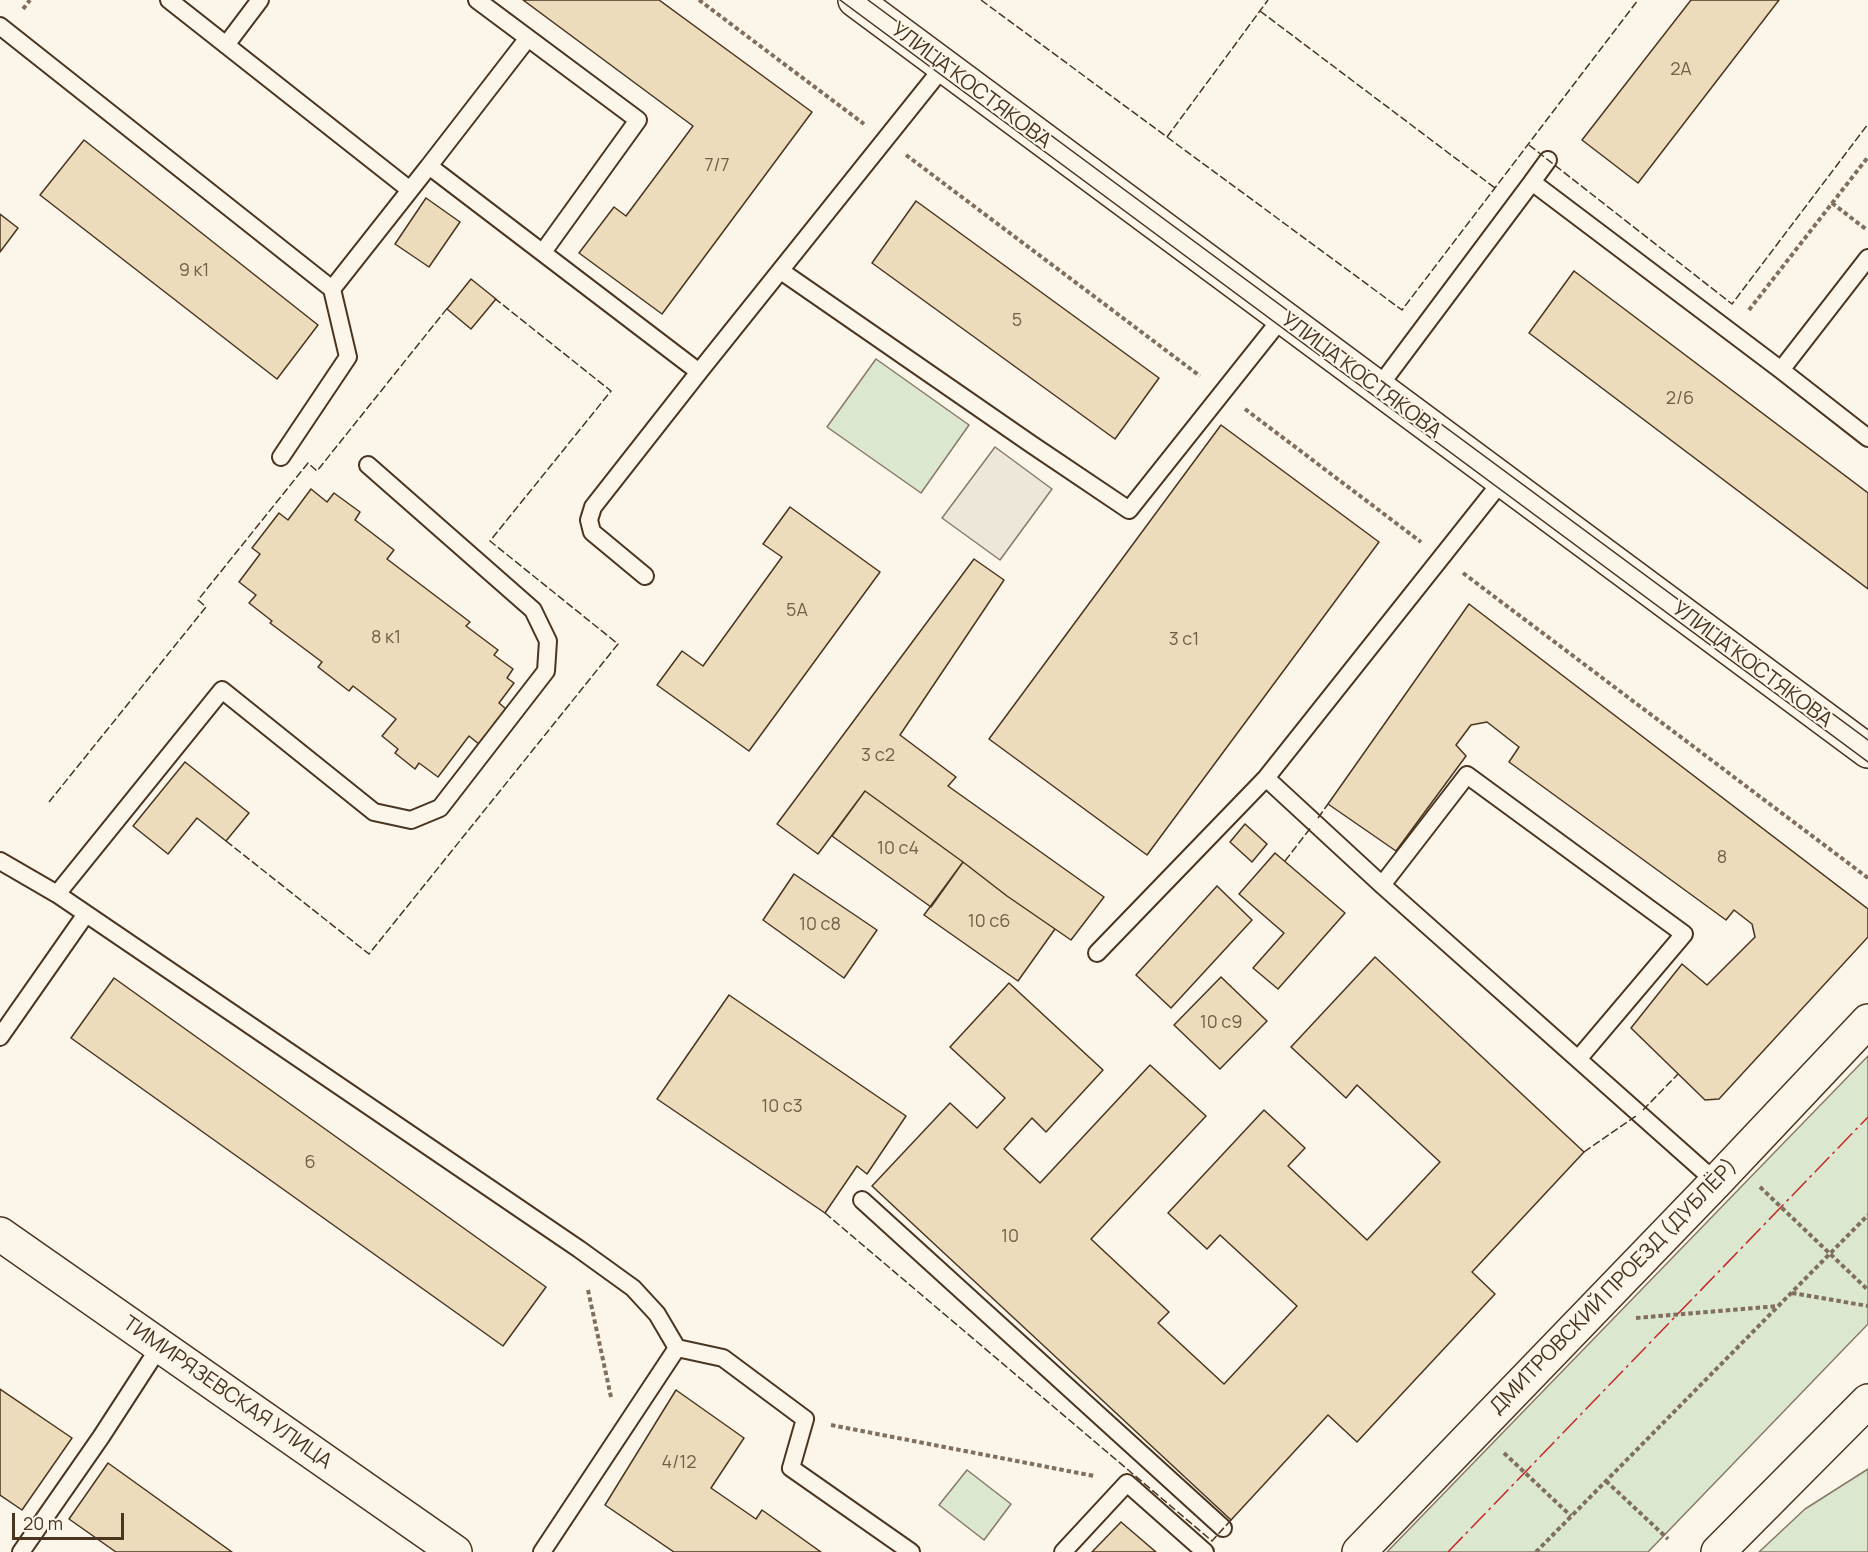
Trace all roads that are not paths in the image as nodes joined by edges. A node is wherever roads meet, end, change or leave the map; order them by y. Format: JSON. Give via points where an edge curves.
{"nodes":[{"id":1,"x":169,"y":0,"type":"edge"},
{"id":2,"x":260,"y":0,"type":"edge"},
{"id":3,"x":477,"y":0,"type":"edge"},
{"id":4,"x":860,"y":1,"type":"edge"},
{"id":5,"x":0,"y":26,"type":"edge"},
{"id":6,"x":528,"y":38,"type":"junction"},
{"id":7,"x":226,"y":45,"type":"junction"},
{"id":8,"x":944,"y":66,"type":"junction"},
{"id":9,"x":1548,"y":160,"type":"dead end"},
{"id":10,"x":429,"y":166,"type":"junction"},
{"id":11,"x":1532,"y":182,"type":"junction"},
{"id":12,"x":410,"y":190,"type":"junction"},
{"id":13,"x":543,"y":252,"type":"junction"},
{"id":14,"x":1868,"y":258,"type":"edge"},
{"id":15,"x":781,"y":271,"type":"junction"},
{"id":16,"x":332,"y":289,"type":"junction"},
{"id":17,"x":1283,"y":318,"type":"junction"},
{"id":18,"x":1781,"y":370,"type":"junction"},
{"id":19,"x":699,"y":372,"type":"junction"},
{"id":20,"x":1378,"y":388,"type":"junction"},
{"id":21,"x":1868,"y":438,"type":"edge"},
{"id":22,"x":281,"y":457,"type":"dead end"},
{"id":23,"x":368,"y":465,"type":"dead end"},
{"id":24,"x":1502,"y":481,"type":"junction"},
{"id":25,"x":645,"y":576,"type":"dead end"},
{"id":26,"x":1868,"y":752,"type":"edge"},
{"id":27,"x":1266,"y":778,"type":"junction"},
{"id":28,"x":0,"y":861,"type":"edge"},
{"id":29,"x":1382,"y":885,"type":"junction"},
{"id":30,"x":57,"y":894,"type":"junction"},
{"id":31,"x":86,"y":914,"type":"junction"},
{"id":32,"x":1097,"y":953,"type":"dead end"},
{"id":33,"x":1868,"y":1021,"type":"edge"},
{"id":34,"x":0,"y":1037,"type":"edge"},
{"id":35,"x":1579,"y":1058,"type":"junction"},
{"id":36,"x":1716,"y":1182,"type":"junction"},
{"id":37,"x":862,"y":1200,"type":"dead end"},
{"id":38,"x":0,"y":1234,"type":"edge"},
{"id":39,"x":160,"y":1346,"type":"junction"},
{"id":40,"x":677,"y":1348,"type":"junction"},
{"id":41,"x":1868,"y":1401,"type":"edge"},
{"id":42,"x":1223,"y":1528,"type":"dead end"},
{"id":43,"x":443,"y":1549,"type":"edge"},
{"id":44,"x":21,"y":1552,"type":"edge"},
{"id":45,"x":542,"y":1552,"type":"edge"},
{"id":46,"x":911,"y":1552,"type":"edge"},
{"id":47,"x":1063,"y":1552,"type":"edge"},
{"id":48,"x":1205,"y":1552,"type":"edge"},
{"id":49,"x":1359,"y":1552,"type":"edge"},
{"id":50,"x":1718,"y":1552,"type":"edge"}],
"edges":[{"from":1,"to":7,"type":"lane"},
{"from":2,"to":7,"type":"lane"},
{"from":3,"to":6,"type":"lane"},
{"from":4,"to":8,"type":"street","name":"УЛИЦА КОСТЯКОВА"},
{"from":5,"to":16,"type":"lane"},
{"from":6,"to":10,"type":"lane"},
{"from":6,"to":13,"type":"lane","via":[[638,120]]},
{"from":7,"to":12,"type":"lane"},
{"from":8,"to":15,"type":"lane"},
{"from":8,"to":17,"type":"street","name":"УЛИЦА КОСТЯКОВА"},
{"from":9,"to":11,"type":"lane"},
{"from":10,"to":12,"type":"lane"},
{"from":10,"to":13,"type":"lane"},
{"from":11,"to":18,"type":"lane"},
{"from":11,"to":20,"type":"lane"},
{"from":12,"to":16,"type":"lane"},
{"from":13,"to":19,"type":"lane"},
{"from":14,"to":18,"type":"lane"},
{"from":15,"to":17,"type":"lane","via":[[1129,510]]},
{"from":15,"to":19,"type":"lane"},
{"from":16,"to":22,"type":"lane","via":[[348,357]]},
{"from":17,"to":20,"type":"street","name":"УЛИЦА КОСТЯКОВА"},
{"from":18,"to":21,"type":"lane"},
{"from":19,"to":25,"type":"lane","via":[[593,507],[589,520],[592,532]]},
{"from":20,"to":24,"type":"street","name":"УЛИЦА КОСТЯКОВА"},
{"from":23,"to":30,"type":"lane","via":[[533,610],[548,641],[546,671],[441,808],[411,820],[374,812],[222,690]]},
{"from":24,"to":26,"type":"street","name":"УЛИЦА КОСТЯКОВА"},
{"from":24,"to":27,"type":"lane"},
{"from":27,"to":29,"type":"lane"},
{"from":27,"to":32,"type":"lane"},
{"from":28,"to":30,"type":"lane"},
{"from":29,"to":35,"type":"lane"},
{"from":29,"to":35,"type":"lane","via":[[1467,775],[1684,934]]},
{"from":30,"to":31,"type":"lane"},
{"from":31,"to":34,"type":"lane"},
{"from":31,"to":40,"type":"lane","via":[[633,1288],[657,1314]]},
{"from":33,"to":36,"type":"street","name":"ДМИТРОВСКИЙ ПРОЕЗД (ДУБЛЁР)"},
{"from":35,"to":36,"type":"lane"},
{"from":36,"to":49,"type":"street","name":"ДМИТРОВСКИЙ ПРОЕЗД (ДУБЛЁР)"},
{"from":37,"to":42,"type":"lane"},
{"from":38,"to":39,"type":"street","name":"ТИМИРЯЗЕВСКАЯ УЛИЦА"},
{"from":39,"to":43,"type":"street","name":"ТИМИРЯЗЕВСКАЯ УЛИЦА"},
{"from":39,"to":44,"type":"lane"},
{"from":40,"to":45,"type":"lane"},
{"from":40,"to":46,"type":"lane","via":[[723,1358],[805,1419],[791,1468]]},
{"from":41,"to":50,"type":"street"},
{"from":47,"to":48,"type":"lane","via":[[1127,1483]]}]}
